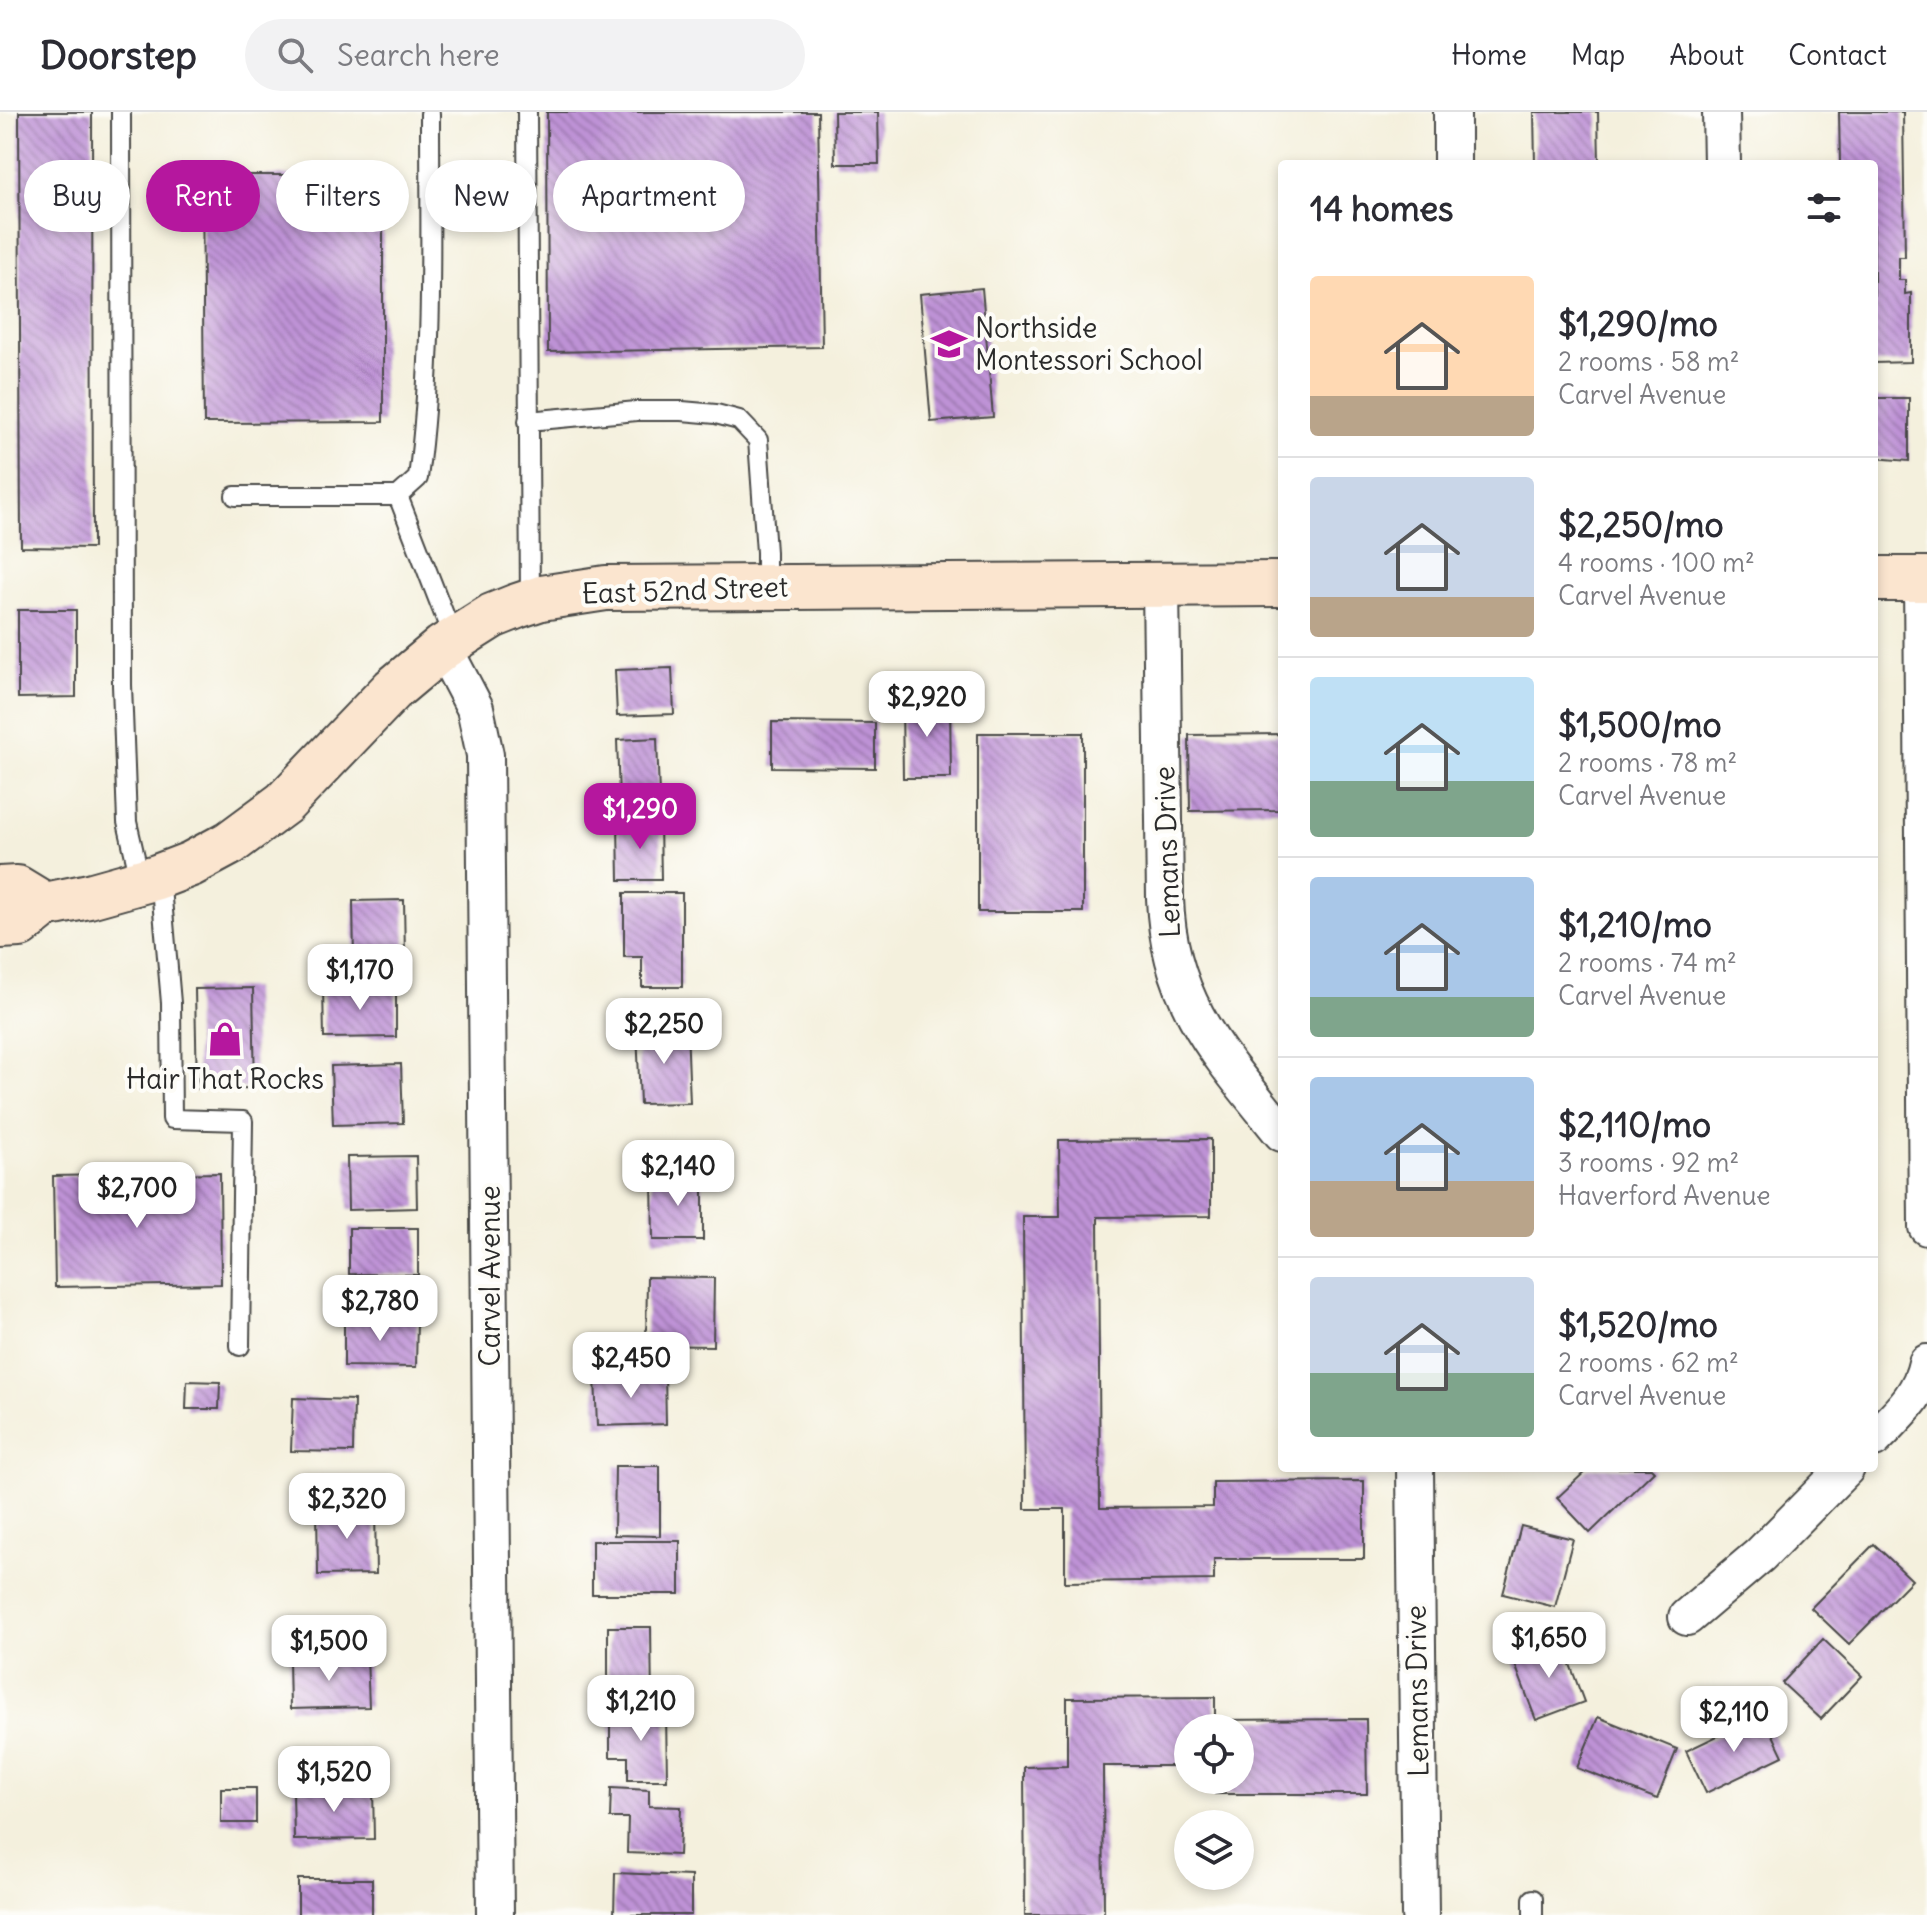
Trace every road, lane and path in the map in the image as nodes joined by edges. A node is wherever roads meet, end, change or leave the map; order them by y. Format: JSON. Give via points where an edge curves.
{"nodes":[{"id":1,"x":121,"y":112,"type":"edge"},
{"id":2,"x":527,"y":112,"type":"edge"},
{"id":3,"x":1452,"y":112,"type":"edge"},
{"id":4,"x":1721,"y":112,"type":"edge"},
{"id":5,"x":430,"y":114,"type":"dead end"},
{"id":6,"x":1452,"y":160,"type":"edge"},
{"id":7,"x":1722,"y":160,"type":"edge"},
{"id":8,"x":528,"y":421,"type":"junction"},
{"id":9,"x":235,"y":496,"type":"dead end"},
{"id":10,"x":398,"y":496,"type":"junction"},
{"id":11,"x":1878,"y":579,"type":"edge"},
{"id":12,"x":1924,"y":579,"type":"edge"},
{"id":13,"x":1278,"y":584,"type":"edge"},
{"id":14,"x":1161,"y":585,"type":"junction"},
{"id":15,"x":766,"y":587,"type":"junction"},
{"id":16,"x":530,"y":602,"type":"junction"},
{"id":17,"x":448,"y":644,"type":"junction"},
{"id":18,"x":151,"y":879,"type":"junction"},
{"id":19,"x":0,"y":889,"type":"edge"},
{"id":20,"x":45,"y":905,"type":"junction"},
{"id":21,"x":0,"y":926,"type":"edge"},
{"id":22,"x":1278,"y":1128,"type":"edge"},
{"id":23,"x":1927,"y":1227,"type":"edge"},
{"id":24,"x":240,"y":1346,"type":"dead end"},
{"id":25,"x":1927,"y":1363,"type":"edge"},
{"id":26,"x":1878,"y":1435,"type":"edge"},
{"id":27,"x":1415,"y":1472,"type":"edge"},
{"id":28,"x":1842,"y":1472,"type":"edge"},
{"id":29,"x":1687,"y":1617,"type":"dead end"},
{"id":30,"x":495,"y":1915,"type":"edge"},
{"id":31,"x":1420,"y":1915,"type":"edge"}],
"edges":[{"from":1,"to":18,"type":"lane","via":[[127,822]]},
{"from":2,"to":8,"type":"lane"},
{"from":3,"to":6,"type":"street"},
{"from":4,"to":7,"type":"street"},
{"from":5,"to":10,"type":"lane","via":[[429,346],[422,448],[418,478]]},
{"from":8,"to":15,"type":"lane","via":[[637,411],[739,420],[758,440]]},
{"from":8,"to":16,"type":"lane"},
{"from":9,"to":10,"type":"lane"},
{"from":10,"to":17,"type":"lane"},
{"from":11,"to":12,"type":"street"},
{"from":12,"to":23,"type":"street"},
{"from":13,"to":14,"type":"street","name":"East 52nd Street"},
{"from":14,"to":15,"type":"street","name":"East 52nd Street"},
{"from":14,"to":22,"type":"street","name":"Lemans Drive","via":[[1164,878],[1170,946],[1183,993],[1204,1033]]},
{"from":15,"to":16,"type":"street","name":"East 52nd Street","via":[[606,588]]},
{"from":16,"to":17,"type":"street","name":"East 52nd Street","via":[[492,616]]},
{"from":17,"to":18,"type":"street","name":"East 52nd Street","via":[[393,689],[263,821],[191,864]]},
{"from":17,"to":30,"type":"street","name":"Carvel Avenue","via":[[475,708],[485,755]]},
{"from":18,"to":20,"type":"street","name":"East 52nd Street"},
{"from":18,"to":24,"type":"lane","via":[[171,1003],[172,1119],[243,1121]]},
{"from":19,"to":20,"type":"street","via":[[17,888]]},
{"from":20,"to":21,"type":"street","name":"East 52nd Street","via":[[20,925]]},
{"from":25,"to":26,"type":"street","via":[[1911,1401]]},
{"from":27,"to":31,"type":"street","name":"Lemans Drive"},
{"from":28,"to":29,"type":"street","via":[[1760,1555]]}]}
